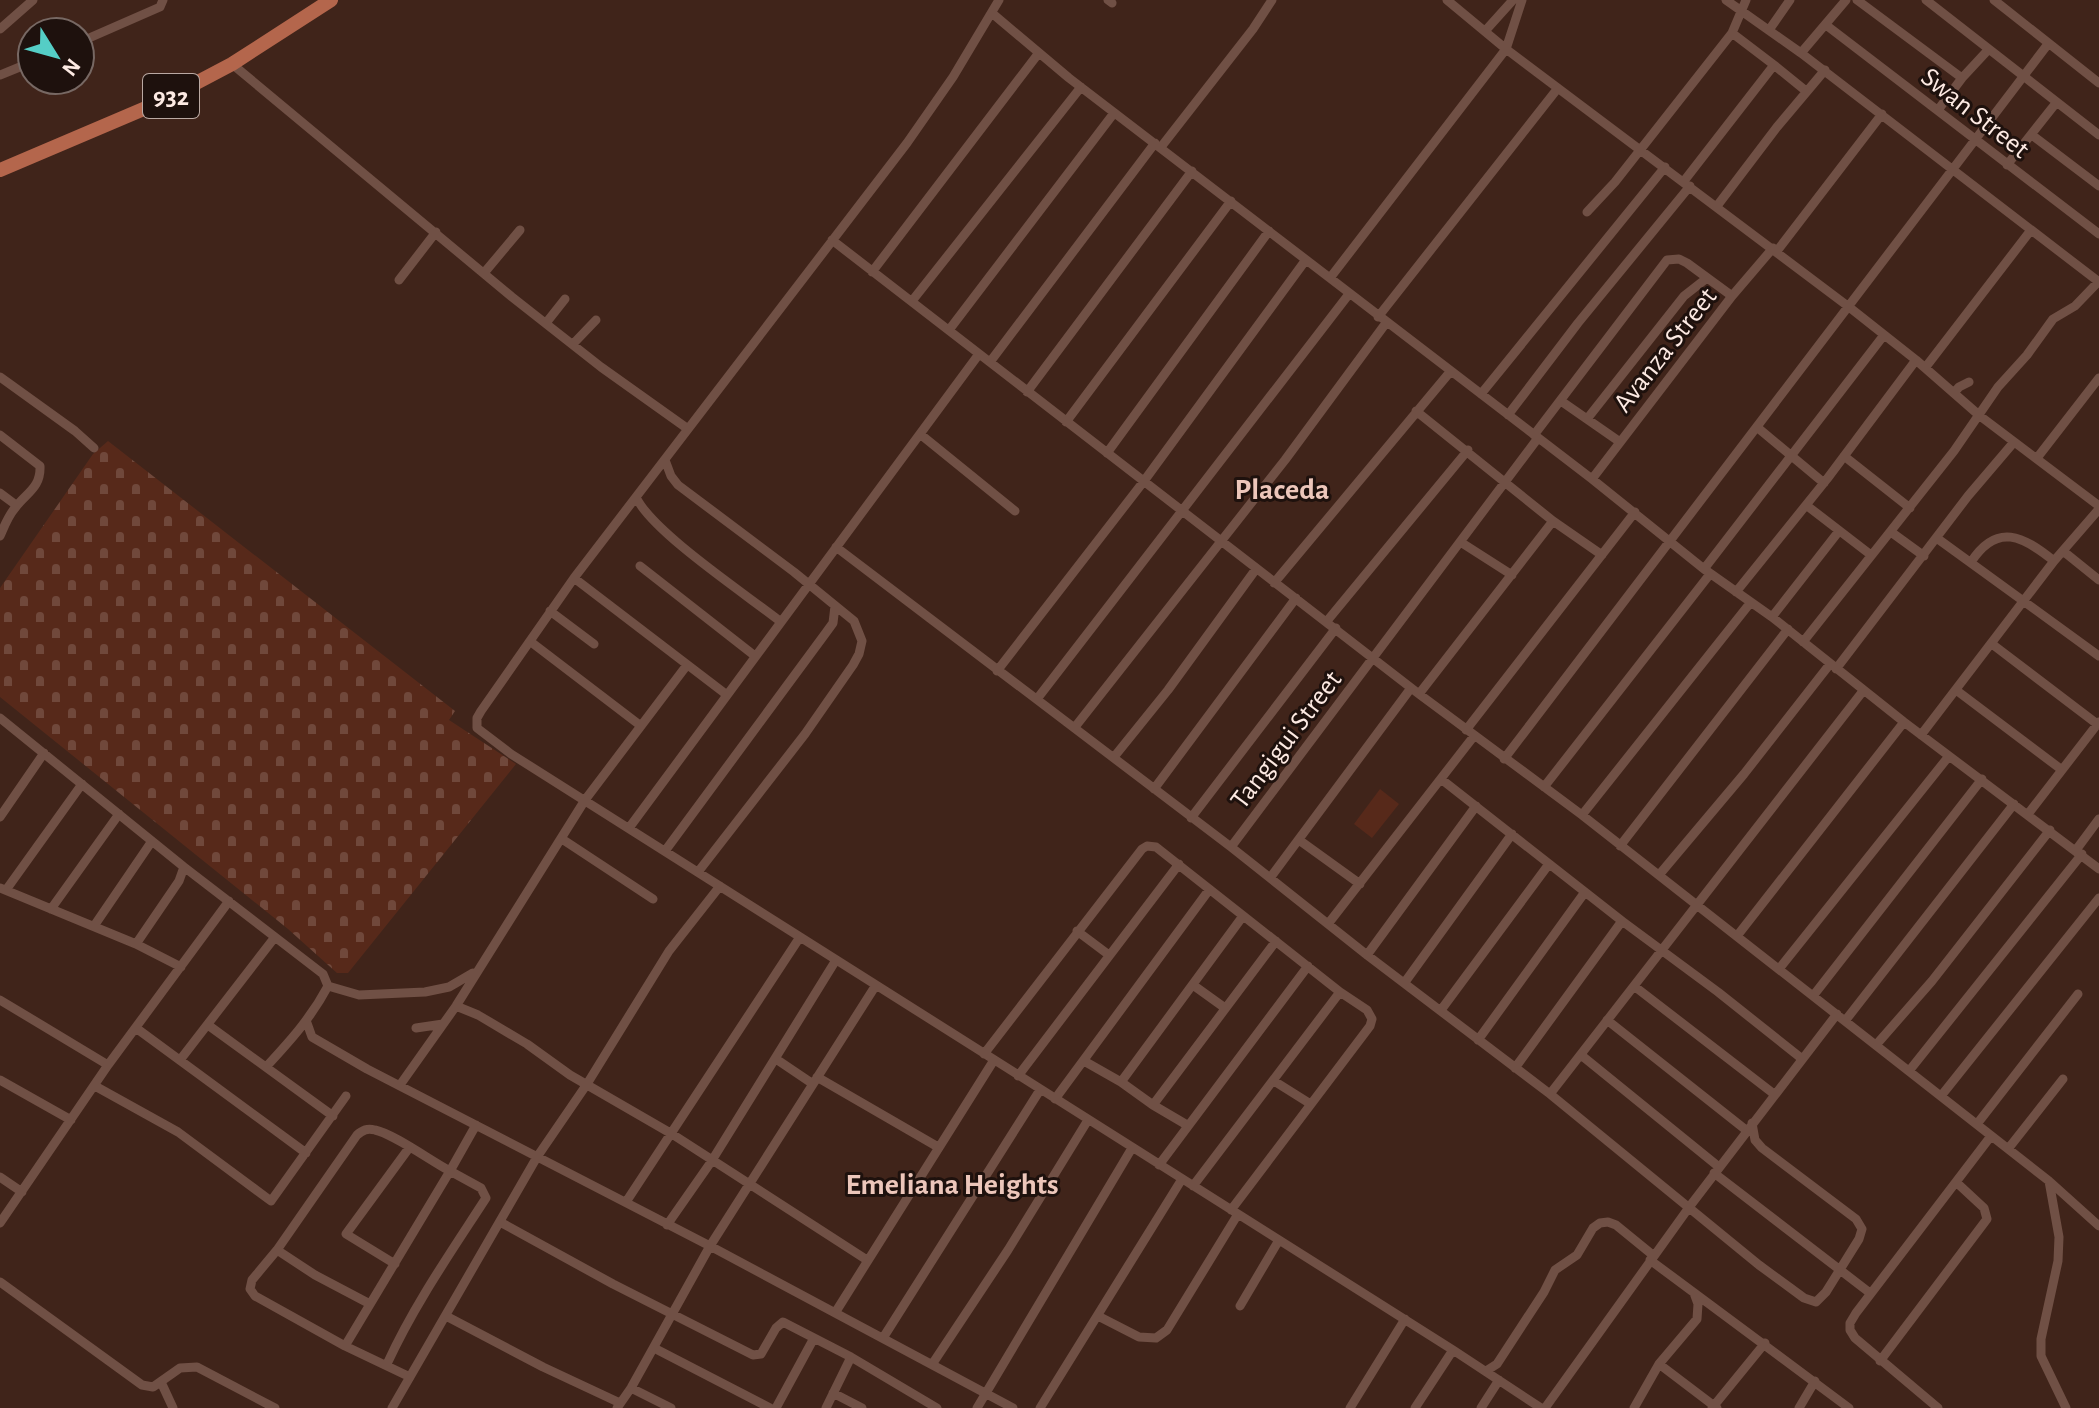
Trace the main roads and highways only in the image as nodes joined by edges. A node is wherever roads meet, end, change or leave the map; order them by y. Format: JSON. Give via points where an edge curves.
{"nodes":[{"id":1,"x":331,"y":0,"type":"edge"},
{"id":2,"x":0,"y":170,"type":"edge"}],
"edges":[{"from":1,"to":2,"type":"main road","number":"932","via":[[232,64],[134,115]]}]}
